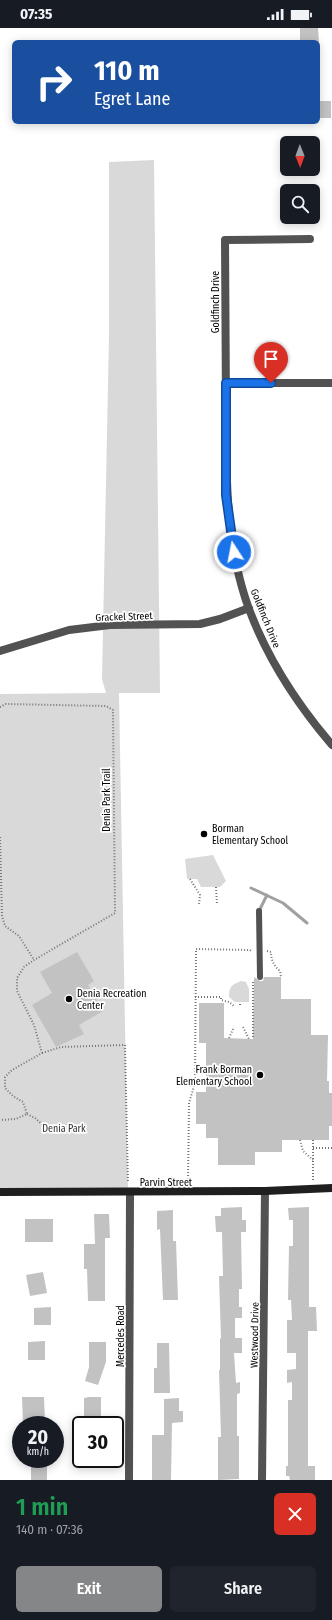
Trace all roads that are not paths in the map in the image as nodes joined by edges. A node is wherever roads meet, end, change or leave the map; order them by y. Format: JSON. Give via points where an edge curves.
{"nodes":[{"id":1,"x":310,"y":239,"type":"dead end"},
{"id":2,"x":226,"y":383,"type":"junction"},
{"id":3,"x":332,"y":383,"type":"edge"},
{"id":4,"x":249,"y":608,"type":"junction"},
{"id":5,"x":0,"y":651,"type":"edge"},
{"id":6,"x":332,"y":745,"type":"edge"},
{"id":7,"x":259,"y":911,"type":"dead end"},
{"id":8,"x":256,"y":977,"type":"road end"},
{"id":9,"x":332,"y":1188,"type":"edge"},
{"id":10,"x":265,"y":1191,"type":"junction"},
{"id":11,"x":0,"y":1192,"type":"edge"},
{"id":12,"x":129,"y":1192,"type":"junction"},
{"id":13,"x":129,"y":1480,"type":"edge"},
{"id":14,"x":262,"y":1480,"type":"edge"}],
"edges":[{"from":1,"to":2,"type":"street","name":"Goldfinch Drive","via":[[225,240]]},
{"from":2,"to":3,"type":"street"},
{"from":2,"to":4,"type":"street","name":"Goldfinch Drive","via":[[228,514],[237,565]]},
{"from":4,"to":5,"type":"street","name":"Grackel Street","via":[[200,624],[110,625],[69,630]]},
{"from":4,"to":6,"type":"street","name":"Goldfinch Drive","via":[[276,667],[297,701]]},
{"from":7,"to":8,"type":"lane"},
{"from":9,"to":10,"type":"street","name":"Parvin Street"},
{"from":10,"to":12,"type":"street","name":"Parvin Street"},
{"from":10,"to":14,"type":"street","name":"Westwood Drive"},
{"from":11,"to":12,"type":"street","name":"Parvin Street"},
{"from":12,"to":13,"type":"street","name":"Mercedes Road"}]}
